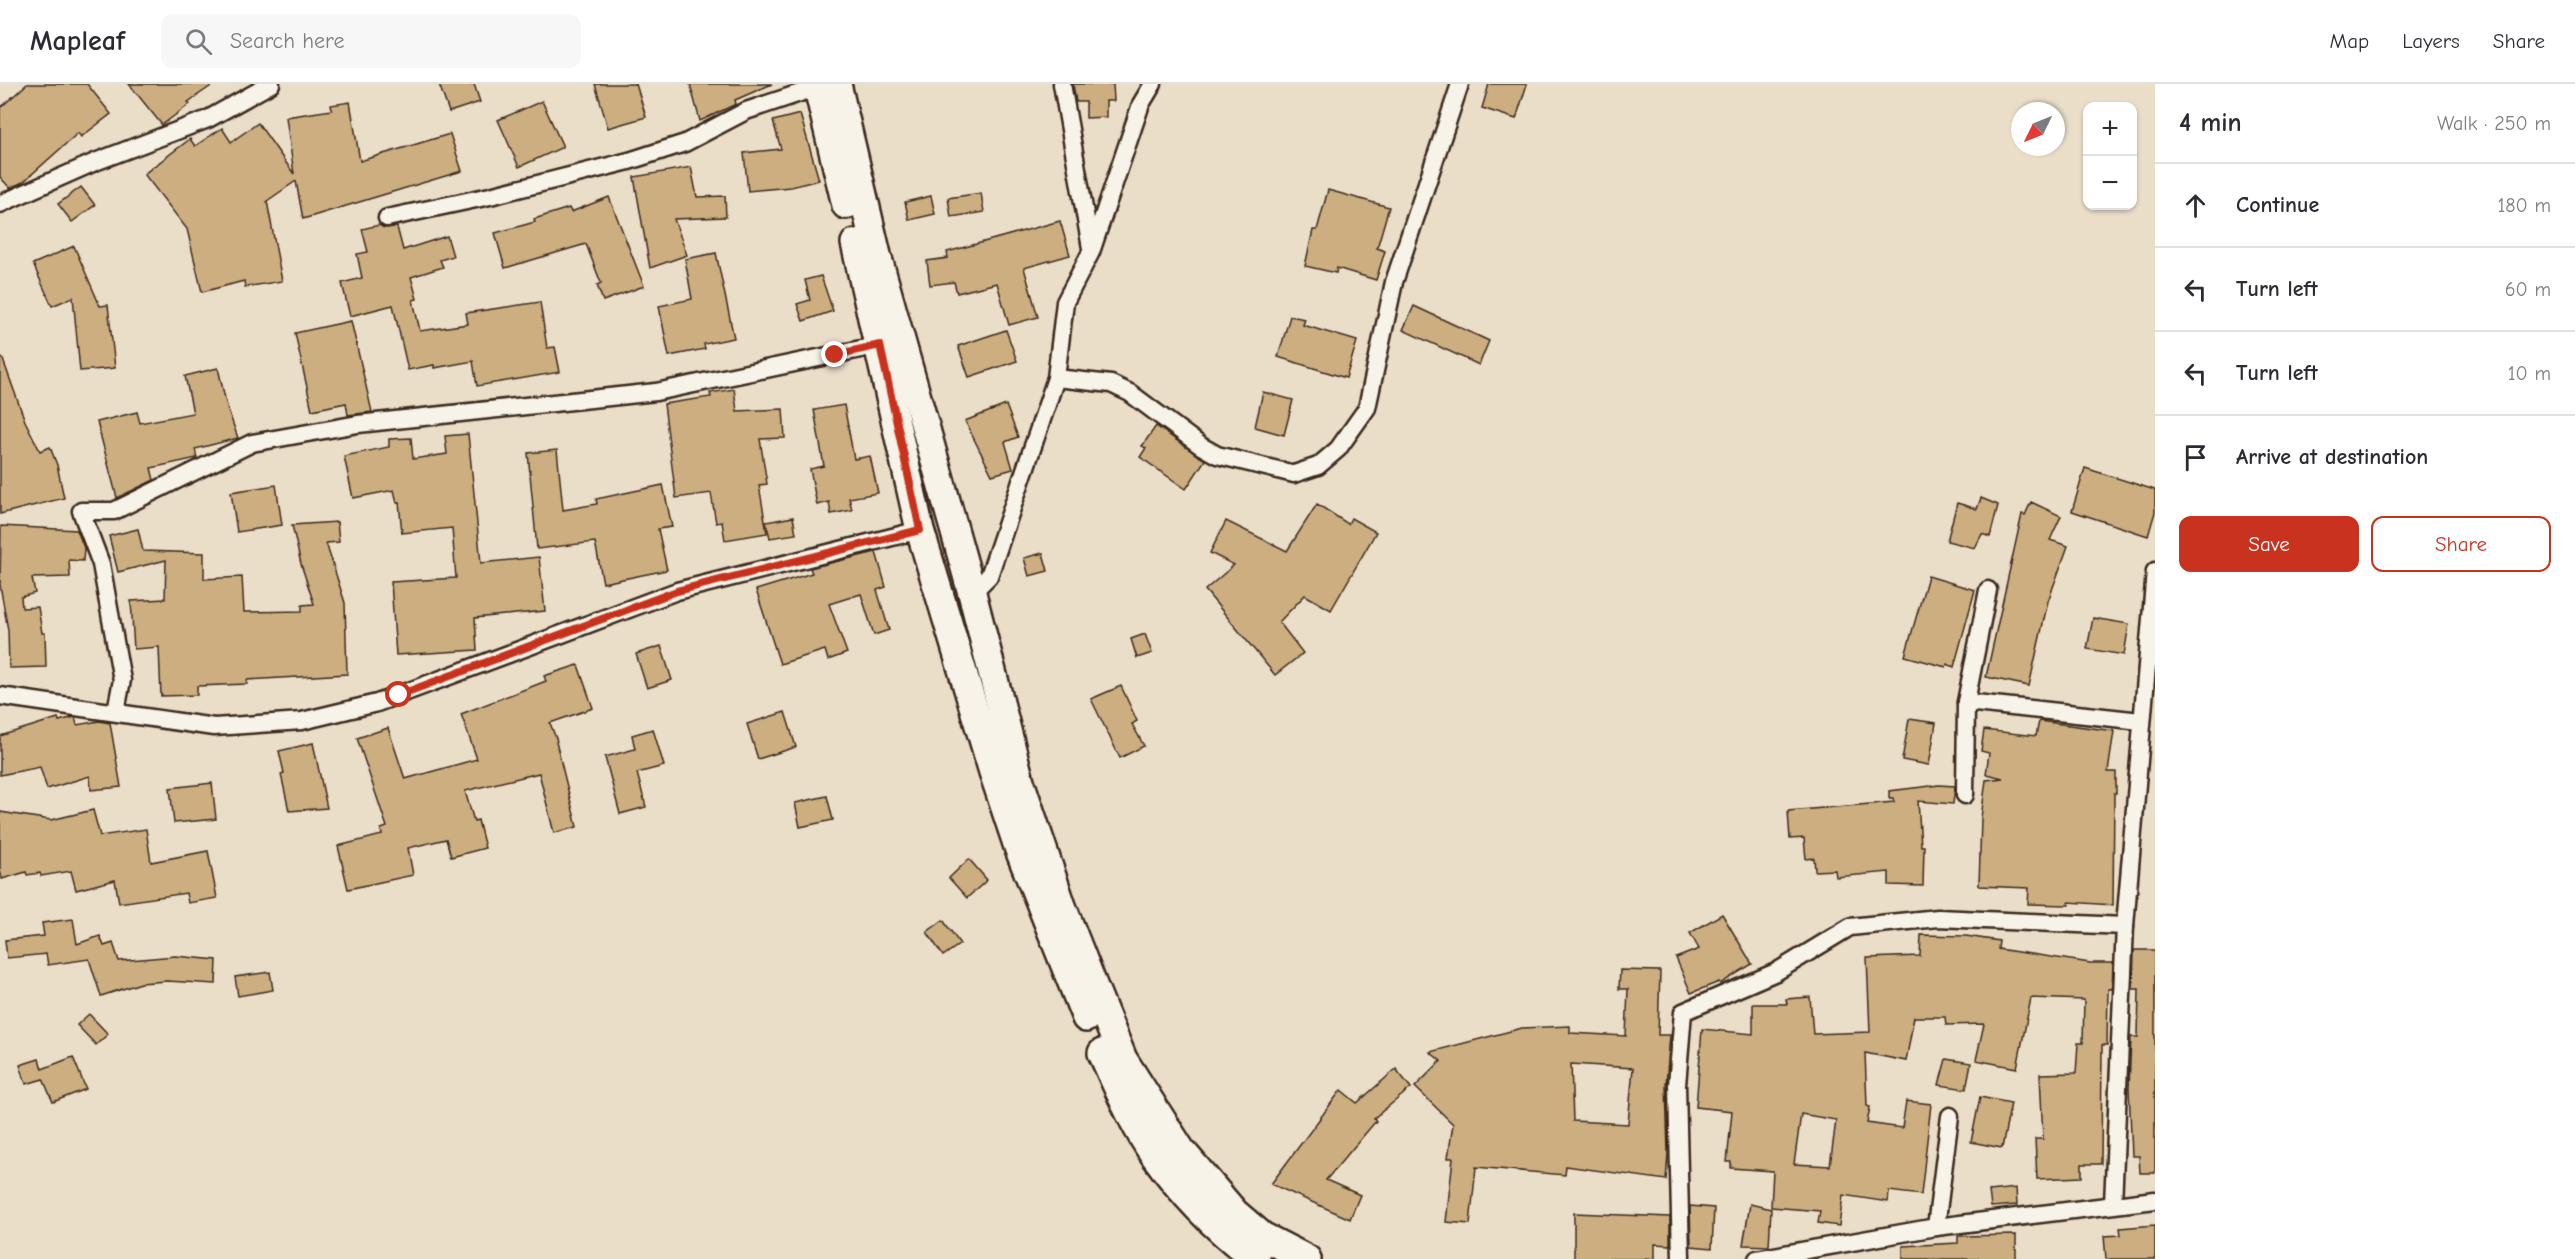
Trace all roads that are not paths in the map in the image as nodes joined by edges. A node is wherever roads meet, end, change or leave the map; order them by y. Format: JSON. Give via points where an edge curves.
{"nodes":[{"id":1,"x":271,"y":84,"type":"edge"},
{"id":2,"x":1062,"y":84,"type":"edge"},
{"id":3,"x":1153,"y":84,"type":"edge"},
{"id":4,"x":1460,"y":84,"type":"edge"},
{"id":5,"x":824,"y":85,"type":"edge"},
{"id":6,"x":0,"y":204,"type":"edge"},
{"id":7,"x":387,"y":218,"type":"dead end"},
{"id":8,"x":1091,"y":252,"type":"junction"},
{"id":9,"x":880,"y":345,"type":"junction"},
{"id":10,"x":1056,"y":378,"type":"junction"},
{"id":11,"x":920,"y":530,"type":"junction"},
{"id":12,"x":2155,"y":571,"type":"edge"},
{"id":13,"x":1988,"y":590,"type":"dead end"},
{"id":14,"x":972,"y":593,"type":"junction"},
{"id":15,"x":0,"y":696,"type":"edge"},
{"id":16,"x":1966,"y":702,"type":"junction"},
{"id":17,"x":116,"y":711,"type":"junction"},
{"id":18,"x":2141,"y":721,"type":"junction"},
{"id":19,"x":1965,"y":795,"type":"dead end"},
{"id":20,"x":2125,"y":926,"type":"junction"},
{"id":21,"x":1950,"y":1116,"type":"dead end"},
{"id":22,"x":2155,"y":1200,"type":"edge"},
{"id":23,"x":2113,"y":1204,"type":"junction"},
{"id":24,"x":1936,"y":1227,"type":"junction"},
{"id":25,"x":1256,"y":1259,"type":"edge"},
{"id":26,"x":1307,"y":1259,"type":"edge"},
{"id":27,"x":1681,"y":1259,"type":"edge"},
{"id":28,"x":1757,"y":1259,"type":"edge"}],
"edges":[{"from":1,"to":6,"type":"street","via":[[208,119]]},
{"from":2,"to":8,"type":"street"},
{"from":3,"to":8,"type":"street","via":[[1141,104]]},
{"from":4,"to":10,"type":"street","via":[[1394,282],[1367,408],[1338,449],[1318,466],[1294,474],[1216,455],[1130,393],[1111,384]]},
{"from":5,"to":7,"type":"street","via":[[746,111],[685,143],[630,161]]},
{"from":5,"to":9,"type":"main road"},
{"from":5,"to":14,"type":"main road","via":[[877,255]]},
{"from":8,"to":10,"type":"street","via":[[1065,302]]},
{"from":9,"to":11,"type":"main road"},
{"from":9,"to":17,"type":"street","via":[[656,392],[358,424],[252,443],[114,511],[81,512],[101,564],[122,680]]},
{"from":10,"to":14,"type":"street","via":[[989,576]]},
{"from":11,"to":17,"type":"street","via":[[677,591],[377,703],[302,721],[214,727]]},
{"from":11,"to":25,"type":"main road","via":[[1007,815],[1097,1044],[1155,1156],[1234,1243]]},
{"from":12,"to":18,"type":"street"},
{"from":13,"to":16,"type":"street"},
{"from":14,"to":26,"type":"main road","via":[[1020,781],[1062,906],[1123,1059],[1161,1123],[1200,1175],[1263,1236]]},
{"from":15,"to":17,"type":"street"},
{"from":16,"to":18,"type":"street"},
{"from":16,"to":19,"type":"street"},
{"from":18,"to":20,"type":"street"},
{"from":20,"to":23,"type":"street"},
{"from":20,"to":27,"type":"street","via":[[1938,918],[1851,927],[1776,972],[1683,1012],[1677,1085]]},
{"from":21,"to":24,"type":"street"},
{"from":22,"to":23,"type":"street"},
{"from":23,"to":24,"type":"street"},
{"from":24,"to":28,"type":"street"}]}
